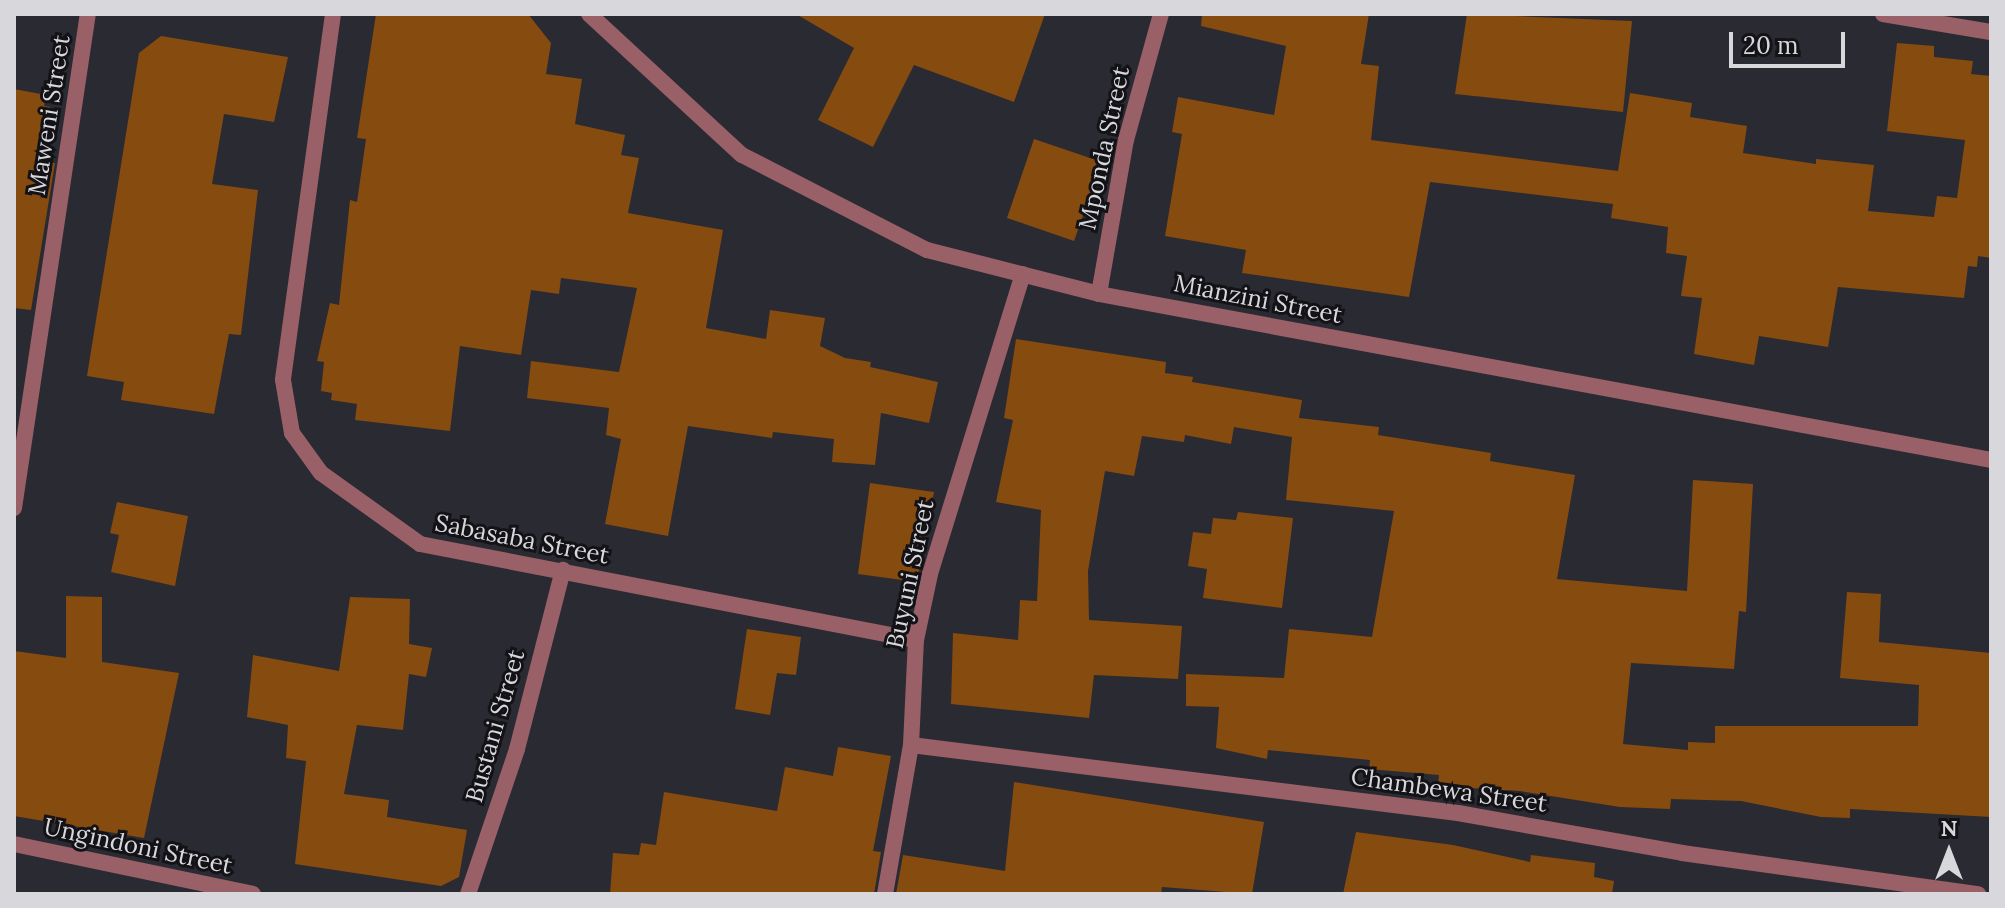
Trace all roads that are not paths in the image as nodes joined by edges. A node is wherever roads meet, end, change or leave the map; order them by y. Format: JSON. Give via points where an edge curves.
{"nodes":[{"id":1,"x":77,"y":14,"type":"edge"},
{"id":2,"x":90,"y":14,"type":"edge"},
{"id":3,"x":333,"y":14,"type":"edge"},
{"id":4,"x":589,"y":14,"type":"edge"},
{"id":5,"x":1161,"y":14,"type":"edge"},
{"id":6,"x":1883,"y":14,"type":"edge"},
{"id":7,"x":1991,"y":32,"type":"edge"},
{"id":8,"x":1023,"y":274,"type":"junction"},
{"id":9,"x":1099,"y":294,"type":"junction"},
{"id":10,"x":1991,"y":460,"type":"edge"},
{"id":11,"x":14,"y":508,"type":"edge"},
{"id":12,"x":563,"y":570,"type":"junction"},
{"id":13,"x":916,"y":640,"type":"junction"},
{"id":14,"x":911,"y":745,"type":"junction"},
{"id":15,"x":14,"y":844,"type":"edge"},
{"id":16,"x":253,"y":894,"type":"edge"},
{"id":17,"x":468,"y":894,"type":"edge"},
{"id":18,"x":885,"y":894,"type":"edge"},
{"id":19,"x":1978,"y":894,"type":"edge"}],
"edges":[{"from":1,"to":2,"type":"street"},
{"from":2,"to":11,"type":"street","name":"Maweni Street"},
{"from":3,"to":12,"type":"street","name":"Sabasaba Street","via":[[283,380],[292,433],[321,473],[420,544]]},
{"from":4,"to":8,"type":"street","name":"Mianzini Street","via":[[742,155],[927,250]]},
{"from":5,"to":9,"type":"street","name":"Mponda Street","via":[[1126,140]]},
{"from":6,"to":7,"type":"street"},
{"from":8,"to":9,"type":"street","name":"Mianzini Street"},
{"from":8,"to":13,"type":"street","name":"Buyuni Street","via":[[951,495]]},
{"from":9,"to":10,"type":"street","name":"Mianzini Street"},
{"from":12,"to":13,"type":"street","name":"Sabasaba Street"},
{"from":12,"to":17,"type":"street","name":"Bustani Street","via":[[517,749]]},
{"from":13,"to":14,"type":"street","name":"Buyuni Street"},
{"from":14,"to":18,"type":"street","name":"Buyuni Street"},
{"from":14,"to":19,"type":"street","name":"Chambewa Street","via":[[1458,813],[1682,853]]},
{"from":15,"to":16,"type":"street","name":"Ungindoni Street"}]}
